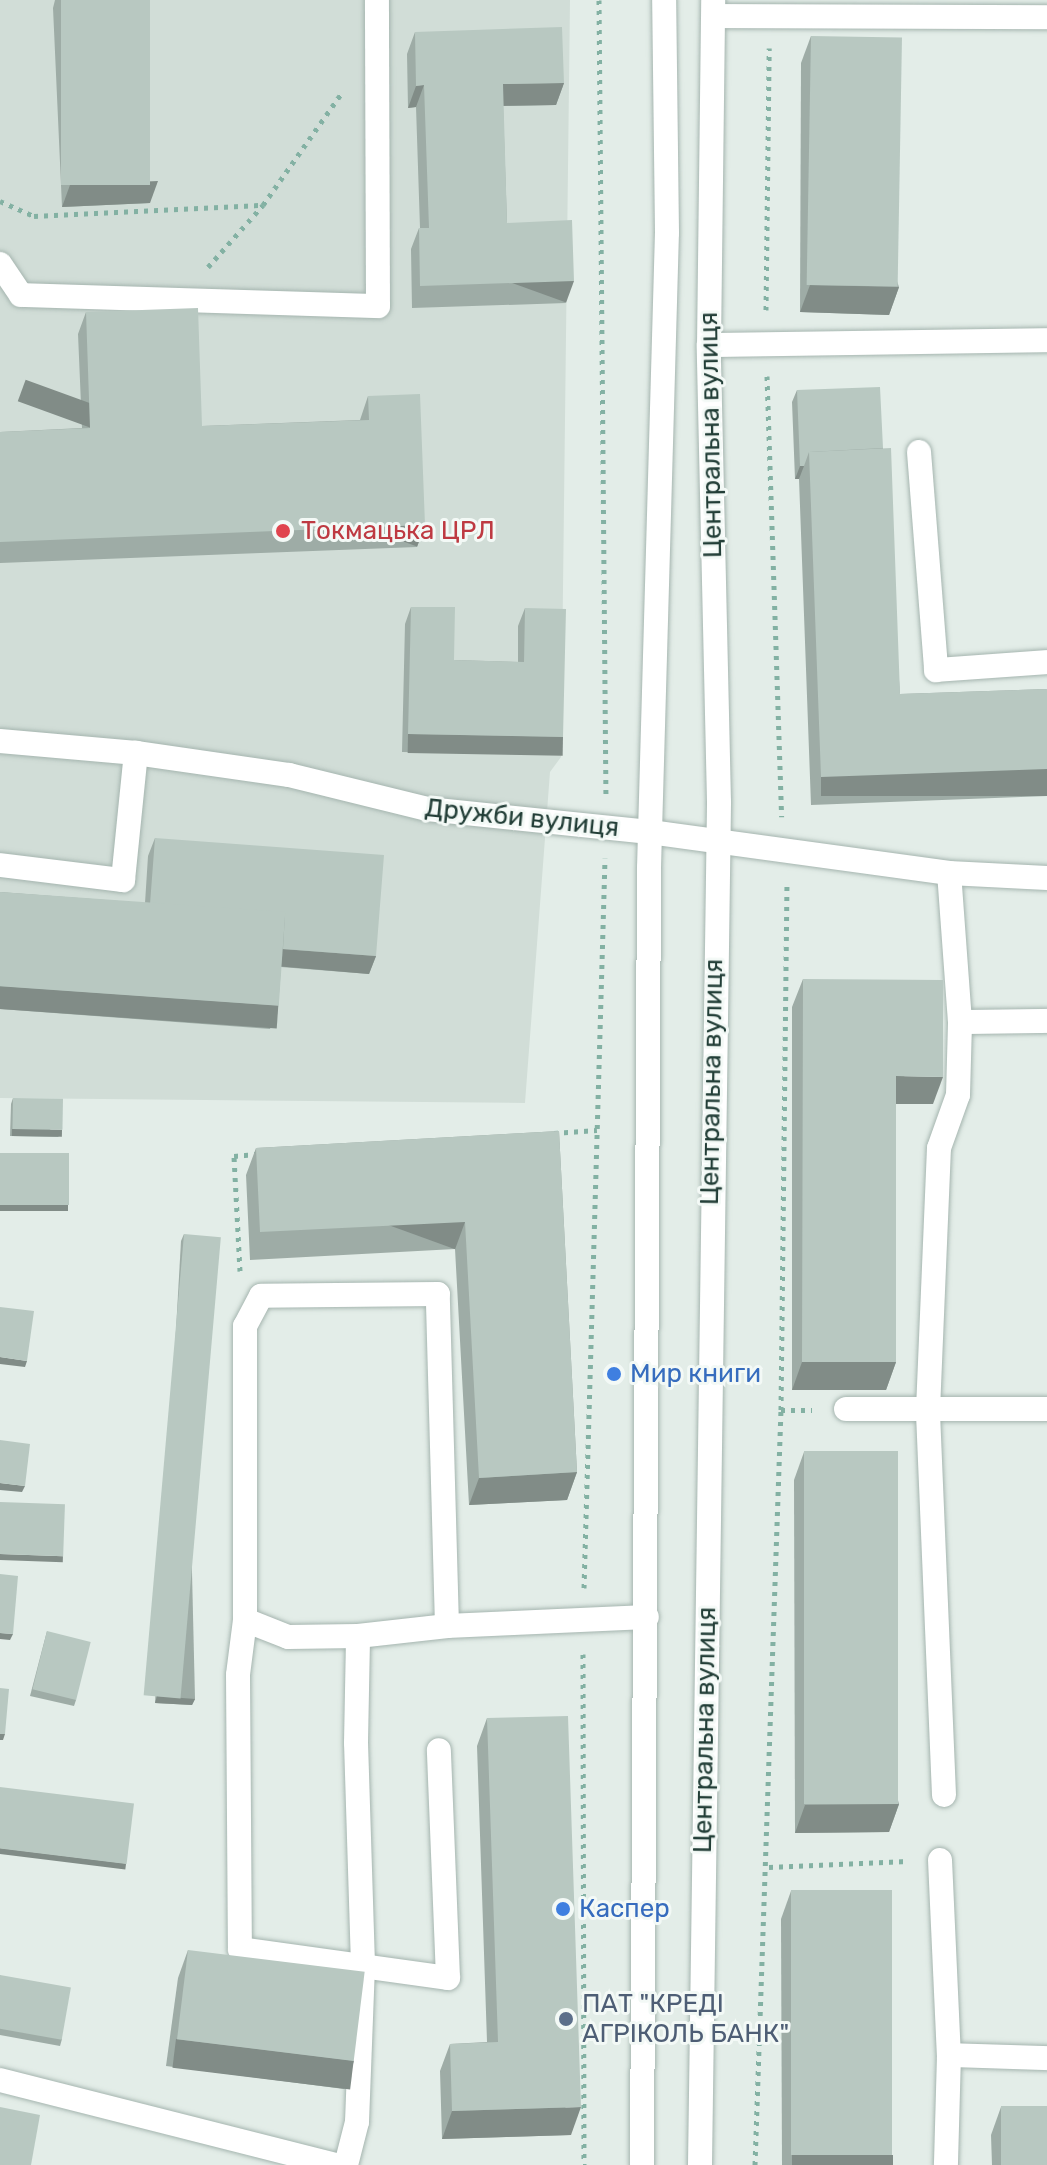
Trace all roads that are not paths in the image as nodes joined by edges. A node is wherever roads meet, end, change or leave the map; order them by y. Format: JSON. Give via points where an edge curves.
{"nodes":[{"id":1,"x":377,"y":0,"type":"edge"},
{"id":2,"x":664,"y":0,"type":"edge"},
{"id":3,"x":714,"y":8,"type":"edge"},
{"id":4,"x":1047,"y":17,"type":"edge"},
{"id":5,"x":0,"y":264,"type":"edge"},
{"id":6,"x":1047,"y":340,"type":"edge"},
{"id":7,"x":709,"y":345,"type":"junction"},
{"id":8,"x":919,"y":452,"type":"dead end"},
{"id":9,"x":1047,"y":662,"type":"edge"},
{"id":10,"x":0,"y":741,"type":"edge"},
{"id":11,"x":136,"y":753,"type":"junction"},
{"id":12,"x":650,"y":832,"type":"junction"},
{"id":13,"x":717,"y":840,"type":"junction"},
{"id":14,"x":0,"y":865,"type":"edge"},
{"id":15,"x":949,"y":873,"type":"junction"},
{"id":16,"x":1047,"y":878,"type":"edge"},
{"id":17,"x":1047,"y":1021,"type":"edge"},
{"id":18,"x":960,"y":1022,"type":"junction"},
{"id":19,"x":846,"y":1409,"type":"edge"},
{"id":20,"x":1047,"y":1409,"type":"edge"},
{"id":21,"x":928,"y":1410,"type":"junction"},
{"id":22,"x":647,"y":1617,"type":"junction"},
{"id":23,"x":245,"y":1620,"type":"junction"},
{"id":24,"x":447,"y":1626,"type":"junction"},
{"id":25,"x":358,"y":1636,"type":"junction"},
{"id":26,"x":439,"y":1750,"type":"dead end"},
{"id":27,"x":944,"y":1795,"type":"dead end"},
{"id":28,"x":940,"y":1860,"type":"road end"},
{"id":29,"x":363,"y":1965,"type":"junction"},
{"id":30,"x":949,"y":2055,"type":"junction"},
{"id":31,"x":1047,"y":2058,"type":"edge"},
{"id":32,"x":0,"y":2080,"type":"edge"},
{"id":33,"x":335,"y":2165,"type":"edge"},
{"id":34,"x":346,"y":2165,"type":"edge"},
{"id":35,"x":642,"y":2165,"type":"edge"},
{"id":36,"x":700,"y":2165,"type":"edge"},
{"id":37,"x":946,"y":2165,"type":"edge"}],
"edges":[{"from":1,"to":5,"type":"street","via":[[378,306],[21,295]]},
{"from":2,"to":12,"type":"street","name":"Центральна вулиця","via":[[667,233]]},
{"from":3,"to":4,"type":"street","via":[[769,14]]},
{"from":3,"to":7,"type":"street","name":"Центральна вулиця"},
{"from":6,"to":7,"type":"street"},
{"from":7,"to":13,"type":"street","name":"Центральна вулиця"},
{"from":8,"to":9,"type":"street","via":[[936,670]]},
{"from":10,"to":11,"type":"street","name":"Дружби вулиця"},
{"from":11,"to":12,"type":"street","name":"Дружби вулиця","via":[[289,775],[427,809]]},
{"from":11,"to":14,"type":"street","via":[[123,880]]},
{"from":12,"to":13,"type":"street","name":"Дружби вулиця"},
{"from":12,"to":22,"type":"street","name":"Центральна вулиця"},
{"from":13,"to":15,"type":"street","name":"Дружби вулиця"},
{"from":13,"to":36,"type":"street","name":"Центральна вулиця"},
{"from":15,"to":16,"type":"street","name":"Дружби вулиця"},
{"from":15,"to":18,"type":"street"},
{"from":17,"to":18,"type":"street"},
{"from":18,"to":21,"type":"street","via":[[958,1095],[939,1148]]},
{"from":19,"to":21,"type":"street"},
{"from":20,"to":21,"type":"street"},
{"from":21,"to":27,"type":"street"},
{"from":22,"to":24,"type":"street"},
{"from":22,"to":35,"type":"street","name":"Центральна вулиця"},
{"from":23,"to":24,"type":"street","via":[[245,1326],[261,1296],[438,1294]]},
{"from":23,"to":25,"type":"street","via":[[288,1637]]},
{"from":23,"to":29,"type":"street","via":[[238,1675],[240,1949]]},
{"from":24,"to":25,"type":"street"},
{"from":25,"to":29,"type":"street"},
{"from":26,"to":29,"type":"street","via":[[448,1978]]},
{"from":28,"to":30,"type":"street"},
{"from":29,"to":34,"type":"street","via":[[357,2122]]},
{"from":30,"to":31,"type":"street"},
{"from":30,"to":37,"type":"street"},
{"from":32,"to":33,"type":"street"}]}
